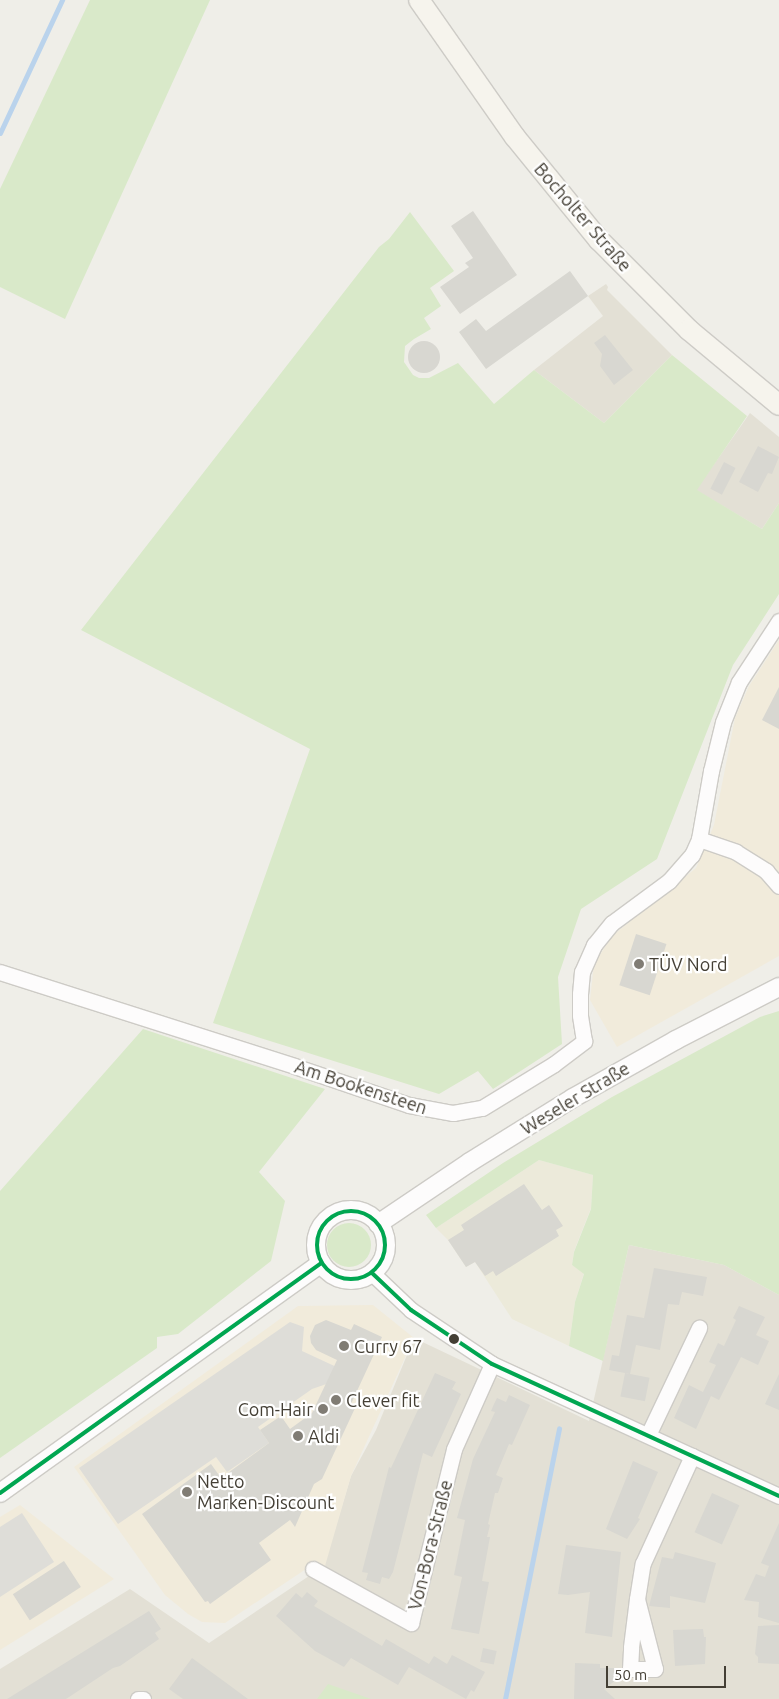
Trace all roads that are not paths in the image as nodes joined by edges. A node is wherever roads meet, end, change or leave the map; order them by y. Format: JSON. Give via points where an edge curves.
{"nodes":[{"id":1,"x":419,"y":0,"type":"edge"},
{"id":2,"x":779,"y":405,"type":"edge"},
{"id":3,"x":779,"y":621,"type":"edge"},
{"id":4,"x":699,"y":839,"type":"junction"},
{"id":5,"x":779,"y":886,"type":"edge"},
{"id":6,"x":0,"y":972,"type":"edge"},
{"id":7,"x":779,"y":987,"type":"edge"},
{"id":8,"x":378,"y":1224,"type":"junction"},
{"id":9,"x":322,"y":1264,"type":"junction"},
{"id":10,"x":372,"y":1273,"type":"junction"},
{"id":11,"x":699,"y":1328,"type":"dead end"},
{"id":12,"x":492,"y":1364,"type":"junction"},
{"id":13,"x":648,"y":1435,"type":"junction"},
{"id":14,"x":692,"y":1456,"type":"junction"},
{"id":15,"x":0,"y":1493,"type":"edge"},
{"id":16,"x":779,"y":1496,"type":"edge"},
{"id":17,"x":313,"y":1569,"type":"dead end"},
{"id":18,"x":637,"y":1599,"type":"dead end"},
{"id":19,"x":138,"y":1699,"type":"edge"},
{"id":20,"x":143,"y":1699,"type":"edge"}],
"edges":[{"from":1,"to":2,"type":"main road","name":"Bocholter Straße","via":[[515,137],[599,240],[689,330]]},
{"from":3,"to":4,"type":"street","name":"Am Bookensteen","via":[[739,682],[723,722]]},
{"from":4,"to":5,"type":"street","via":[[743,857],[766,871]]},
{"from":4,"to":6,"type":"street","name":"Am Bookensteen","via":[[692,854],[669,881],[612,923],[594,945],[582,972],[580,1015],[584,1041],[506,1095],[470,1111],[437,1112],[409,1105]]},
{"from":7,"to":8,"type":"street","name":"Weseler Straße","via":[[573,1098]]},
{"from":8,"to":9,"type":"street","via":[[370,1216],[350,1210],[328,1218],[318,1233],[316,1244]]},
{"from":8,"to":10,"type":"street","via":[[386,1244],[384,1255]]},
{"from":9,"to":10,"type":"street","via":[[329,1272],[345,1278],[362,1278]]},
{"from":9,"to":15,"type":"street"},
{"from":10,"to":12,"type":"street","via":[[411,1310]]},
{"from":11,"to":13,"type":"street"},
{"from":12,"to":13,"type":"street"},
{"from":12,"to":17,"type":"street","name":"Von-Bora-Straße","via":[[454,1449],[410,1623]]},
{"from":13,"to":14,"type":"street"},
{"from":14,"to":16,"type":"street"},
{"from":14,"to":18,"type":"street","via":[[643,1563]]},
{"from":19,"to":20,"type":"street"}]}
